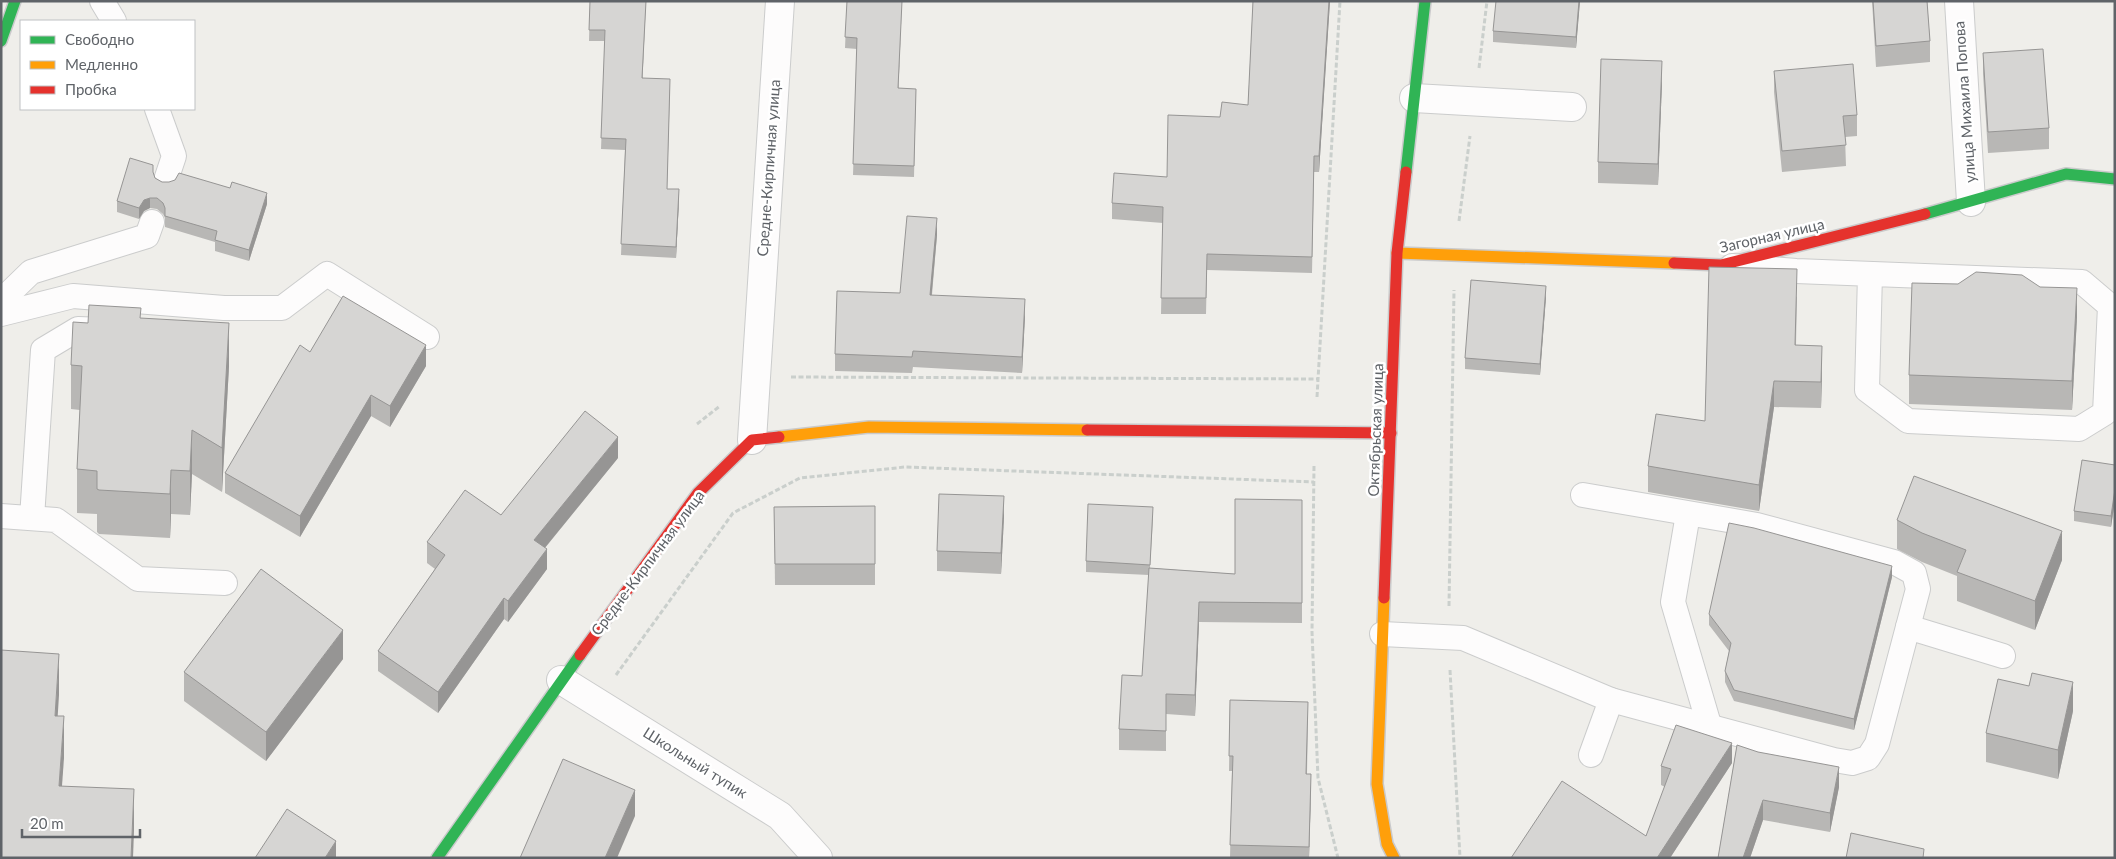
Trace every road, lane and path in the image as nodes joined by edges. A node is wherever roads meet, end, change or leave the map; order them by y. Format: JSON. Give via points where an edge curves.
{"nodes":[{"id":1,"x":15,"y":1,"type":"edge"},
{"id":2,"x":102,"y":1,"type":"edge"},
{"id":3,"x":780,"y":1,"type":"edge"},
{"id":4,"x":1340,"y":1,"type":"edge"},
{"id":5,"x":1425,"y":1,"type":"edge"},
{"id":6,"x":1959,"y":1,"type":"edge"},
{"id":7,"x":113,"y":20,"type":"edge"},
{"id":8,"x":1,"y":41,"type":"edge"},
{"id":9,"x":1414,"y":98,"type":"junction"},
{"id":10,"x":1572,"y":106,"type":"dead end"},
{"id":11,"x":156,"y":110,"type":"edge"},
{"id":12,"x":2115,"y":179,"type":"edge"},
{"id":13,"x":166,"y":180,"type":"edge"},
{"id":14,"x":1971,"y":202,"type":"junction"},
{"id":15,"x":152,"y":222,"type":"dead end"},
{"id":16,"x":1397,"y":253,"type":"junction"},
{"id":17,"x":1720,"y":265,"type":"junction"},
{"id":18,"x":1870,"y":274,"type":"junction"},
{"id":19,"x":1454,"y":287,"type":"dead end"},
{"id":20,"x":1,"y":301,"type":"edge"},
{"id":21,"x":1,"y":314,"type":"edge"},
{"id":22,"x":128,"y":330,"type":"edge"},
{"id":23,"x":426,"y":337,"type":"dead end"},
{"id":24,"x":815,"y":377,"type":"dead end"},
{"id":25,"x":1318,"y":379,"type":"junction"},
{"id":26,"x":1314,"y":432,"type":"junction"},
{"id":27,"x":1392,"y":433,"type":"junction"},
{"id":28,"x":752,"y":440,"type":"junction"},
{"id":29,"x":1314,"y":482,"type":"junction"},
{"id":30,"x":1583,"y":495,"type":"dead end"},
{"id":31,"x":1688,"y":514,"type":"junction"},
{"id":32,"x":1,"y":516,"type":"edge"},
{"id":33,"x":32,"y":518,"type":"junction"},
{"id":34,"x":225,"y":583,"type":"dead end"},
{"id":35,"x":1908,"y":627,"type":"junction"},
{"id":36,"x":1382,"y":634,"type":"junction"},
{"id":37,"x":1448,"y":638,"type":"junction"},
{"id":38,"x":2002,"y":656,"type":"dead end"},
{"id":39,"x":562,"y":680,"type":"junction"},
{"id":40,"x":1611,"y":700,"type":"junction"},
{"id":41,"x":597,"y":702,"type":"junction"},
{"id":42,"x":1710,"y":728,"type":"junction"},
{"id":43,"x":1591,"y":755,"type":"dead end"},
{"id":44,"x":437,"y":858,"type":"edge"},
{"id":45,"x":818,"y":858,"type":"edge"},
{"id":46,"x":1338,"y":858,"type":"edge"},
{"id":47,"x":1394,"y":858,"type":"edge"},
{"id":48,"x":1460,"y":858,"type":"edge"}],
"edges":[{"from":1,"to":8,"type":"street"},
{"from":2,"to":7,"type":"lane"},
{"from":3,"to":28,"type":"street","name":"Средне-Кирпичная улица"},
{"from":4,"to":25,"type":"path"},
{"from":5,"to":9,"type":"street","name":"Октябрьская улица"},
{"from":6,"to":14,"type":"street","name":"улица Михаила Попова"},
{"from":9,"to":10,"type":"street"},
{"from":9,"to":16,"type":"street","name":"Октябрьская улица"},
{"from":11,"to":13,"type":"lane","via":[[174,156]]},
{"from":12,"to":14,"type":"street","name":"Загорная улица","via":[[2066,174]]},
{"from":14,"to":17,"type":"street","name":"Загорная улица"},
{"from":15,"to":20,"type":"lane","via":[[147,236],[31,272]]},
{"from":16,"to":17,"type":"street","name":"Загорная улица"},
{"from":16,"to":27,"type":"street","name":"Октябрьская улица"},
{"from":17,"to":18,"type":"lane"},
{"from":18,"to":18,"type":"lane","via":[[2082,282],[2110,306],[2105,413],[2079,428],[1908,421],[1866,390]]},
{"from":19,"to":37,"type":"path"},
{"from":21,"to":23,"type":"lane","via":[[73,296],[224,308],[282,308],[327,274]]},
{"from":22,"to":33,"type":"lane","via":[[78,329],[43,350]]},
{"from":24,"to":25,"type":"path"},
{"from":25,"to":26,"type":"path"},
{"from":26,"to":27,"type":"street"},
{"from":26,"to":28,"type":"street","via":[[869,428]]},
{"from":26,"to":29,"type":"path"},
{"from":27,"to":36,"type":"street","name":"Октябрьская улица"},
{"from":28,"to":39,"type":"street","name":"Средне-Кирпичная улица","via":[[698,493]]},
{"from":29,"to":41,"type":"path","via":[[905,467],[800,478],[733,513]]},
{"from":29,"to":46,"type":"path","via":[[1312,632],[1318,778]]},
{"from":30,"to":31,"type":"lane"},
{"from":31,"to":35,"type":"lane","via":[[1757,524],[1894,562],[1914,573],[1918,589]]},
{"from":31,"to":42,"type":"lane","via":[[1673,602]]},
{"from":32,"to":33,"type":"lane"},
{"from":33,"to":34,"type":"lane","via":[[56,520],[138,579]]},
{"from":35,"to":38,"type":"lane"},
{"from":35,"to":42,"type":"lane","via":[[1877,744],[1868,758],[1852,762],[1834,760]]},
{"from":36,"to":37,"type":"lane"},
{"from":36,"to":47,"type":"street","name":"Октябрьская улица","via":[[1377,784],[1387,844]]},
{"from":37,"to":40,"type":"lane","via":[[1463,638]]},
{"from":37,"to":48,"type":"path"},
{"from":39,"to":41,"type":"street","name":"Школьный тупик"},
{"from":39,"to":44,"type":"street","name":"Средне-Кирпичная улица"},
{"from":40,"to":42,"type":"lane"},
{"from":40,"to":43,"type":"lane"},
{"from":41,"to":45,"type":"street","name":"Школьный тупик","via":[[780,816]]}]}
